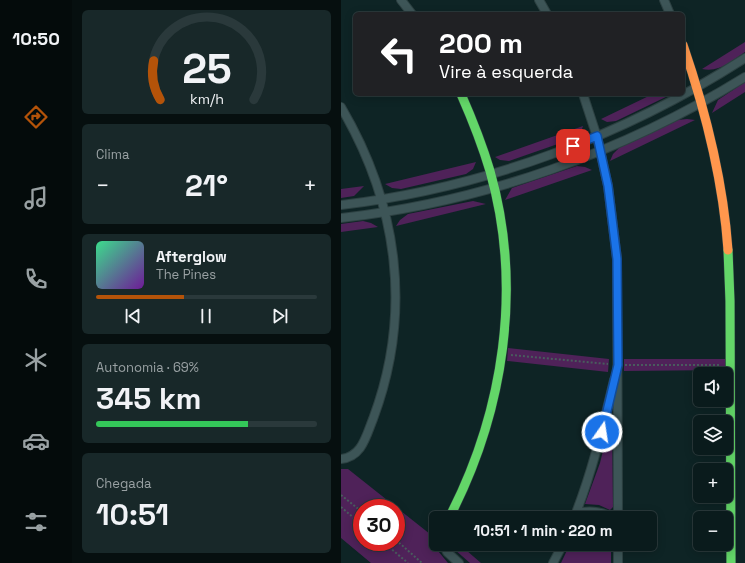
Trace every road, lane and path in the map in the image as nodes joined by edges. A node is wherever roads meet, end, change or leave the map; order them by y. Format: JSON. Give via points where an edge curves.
{"nodes":[{"id":1,"x":401,"y":0,"type":"edge"},
{"id":2,"x":539,"y":0,"type":"edge"},
{"id":3,"x":664,"y":0,"type":"edge"},
{"id":4,"x":410,"y":12,"type":"edge"},
{"id":5,"x":546,"y":12,"type":"edge"},
{"id":6,"x":669,"y":12,"type":"edge"},
{"id":7,"x":685,"y":51,"type":"edge"},
{"id":8,"x":745,"y":58,"type":"edge"},
{"id":9,"x":745,"y":77,"type":"edge"},
{"id":10,"x":698,"y":87,"type":"junction"},
{"id":11,"x":685,"y":94,"type":"edge"},
{"id":12,"x":462,"y":96,"type":"edge"},
{"id":13,"x":584,"y":96,"type":"edge"},
{"id":14,"x":680,"y":96,"type":"edge"},
{"id":15,"x":702,"y":102,"type":"junction"},
{"id":16,"x":341,"y":107,"type":"edge"},
{"id":17,"x":597,"y":136,"type":"junction"},
{"id":18,"x":601,"y":150,"type":"junction"},
{"id":19,"x":490,"y":174,"type":"junction"},
{"id":20,"x":494,"y":188,"type":"junction"},
{"id":21,"x":382,"y":199,"type":"junction"},
{"id":22,"x":341,"y":205,"type":"edge"},
{"id":23,"x":385,"y":212,"type":"junction"},
{"id":24,"x":341,"y":218,"type":"edge"},
{"id":25,"x":618,"y":365,"type":"junction"},
{"id":26,"x":341,"y":459,"type":"edge"},
{"id":27,"x":341,"y":495,"type":"edge"},
{"id":28,"x":353,"y":505,"type":"edge"},
{"id":29,"x":341,"y":507,"type":"edge"},
{"id":30,"x":453,"y":511,"type":"edge"},
{"id":31,"x":576,"y":511,"type":"edge"},
{"id":32,"x":618,"y":511,"type":"edge"},
{"id":33,"x":353,"y":517,"type":"edge"},
{"id":34,"x":405,"y":548,"type":"edge"},
{"id":35,"x":394,"y":551,"type":"edge"},
{"id":36,"x":446,"y":551,"type":"edge"},
{"id":37,"x":559,"y":551,"type":"edge"},
{"id":38,"x":618,"y":551,"type":"edge"},
{"id":39,"x":408,"y":563,"type":"edge"},
{"id":40,"x":422,"y":563,"type":"edge"},
{"id":41,"x":459,"y":563,"type":"edge"},
{"id":42,"x":553,"y":563,"type":"edge"},
{"id":43,"x":618,"y":563,"type":"edge"},
{"id":44,"x":731,"y":563,"type":"edge"}],
"edges":[{"from":1,"to":4,"type":"street"},
{"from":2,"to":5,"type":"street"},
{"from":3,"to":6,"type":"street"},
{"from":7,"to":10,"type":"street"},
{"from":8,"to":10,"type":"street"},
{"from":9,"to":15,"type":"street"},
{"from":10,"to":11,"type":"street"},
{"from":10,"to":15,"type":"street"},
{"from":12,"to":19,"type":"street"},
{"from":13,"to":17,"type":"street"},
{"from":14,"to":17,"type":"street"},
{"from":15,"to":18,"type":"street"},
{"from":15,"to":44,"type":"street","via":[[723,194],[728,240]]},
{"from":16,"to":21,"type":"street","via":[[363,148]]},
{"from":17,"to":18,"type":"street"},
{"from":17,"to":19,"type":"street","via":[[547,156]]},
{"from":18,"to":20,"type":"street"},
{"from":18,"to":25,"type":"street","via":[[617,259]]},
{"from":19,"to":20,"type":"street"},
{"from":19,"to":21,"type":"street"},
{"from":20,"to":23,"type":"street"},
{"from":20,"to":30,"type":"street","via":[[505,264],[504,342],[498,381],[478,456]]},
{"from":21,"to":22,"type":"street"},
{"from":21,"to":23,"type":"street"},
{"from":23,"to":24,"type":"street"},
{"from":23,"to":26,"type":"street","via":[[392,250],[395,289],[394,327],[388,366],[363,444],[355,454]]},
{"from":25,"to":31,"type":"street","via":[[600,438]]},
{"from":25,"to":32,"type":"street"},
{"from":27,"to":28,"type":"path"},
{"from":29,"to":33,"type":"path"},
{"from":34,"to":40,"type":"path"},
{"from":35,"to":39,"type":"path"},
{"from":36,"to":41,"type":"street"},
{"from":37,"to":42,"type":"street"},
{"from":38,"to":43,"type":"street"}]}
